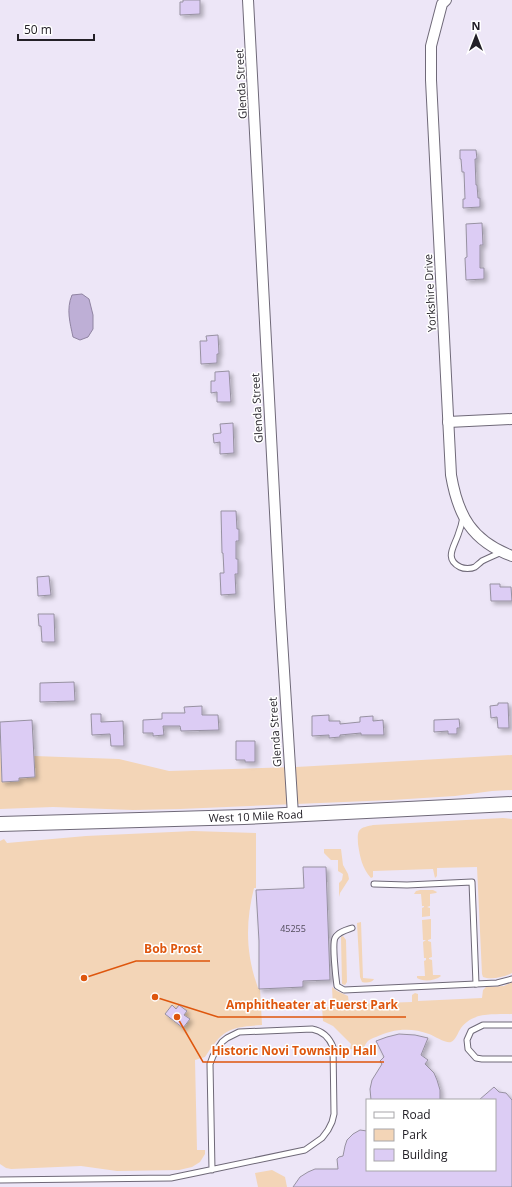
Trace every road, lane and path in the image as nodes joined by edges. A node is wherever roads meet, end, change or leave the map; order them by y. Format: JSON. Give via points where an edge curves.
{"nodes":[{"id":1,"x":248,"y":0,"type":"edge"},
{"id":2,"x":443,"y":1,"type":"edge"},
{"id":3,"x":512,"y":419,"type":"edge"},
{"id":4,"x":448,"y":422,"type":"junction"},
{"id":5,"x":464,"y":516,"type":"junction"},
{"id":6,"x":507,"y":554,"type":"edge"},
{"id":7,"x":512,"y":804,"type":"edge"},
{"id":8,"x":293,"y":815,"type":"junction"},
{"id":9,"x":0,"y":824,"type":"edge"},
{"id":10,"x":374,"y":884,"type":"dead end"},
{"id":11,"x":352,"y":928,"type":"dead end"},
{"id":12,"x":512,"y":979,"type":"edge"},
{"id":13,"x":476,"y":984,"type":"junction"},
{"id":14,"x":512,"y":1025,"type":"edge"},
{"id":15,"x":512,"y":1059,"type":"edge"},
{"id":16,"x":212,"y":1170,"type":"junction"},
{"id":17,"x":0,"y":1180,"type":"edge"}],
"edges":[{"from":1,"to":8,"type":"street","name":"Glenda Street"},
{"from":2,"to":4,"type":"street","name":"Yorkshire Drive","via":[[431,46],[431,80]]},
{"from":3,"to":4,"type":"street"},
{"from":4,"to":5,"type":"street","name":"Yorkshire Drive","via":[[453,483],[457,502]]},
{"from":5,"to":6,"type":"street","name":"Yorkshire Drive","via":[[482,539]]},
{"from":5,"to":6,"type":"lane","via":[[452,548],[452,560],[455,564],[461,568],[474,567],[490,557]]},
{"from":7,"to":8,"type":"main road","name":"West 10 Mile Road"},
{"from":8,"to":9,"type":"main road","name":"West 10 Mile Road"},
{"from":10,"to":13,"type":"lane","via":[[472,882]]},
{"from":11,"to":13,"type":"lane","via":[[342,932],[334,943],[336,979],[338,986],[344,990]]},
{"from":12,"to":13,"type":"lane"},
{"from":14,"to":15,"type":"lane","via":[[483,1025],[471,1031],[467,1040],[468,1049],[476,1058]]},
{"from":16,"to":16,"type":"lane","via":[[305,1150],[322,1138],[332,1122],[334,1107],[333,1047],[324,1033],[312,1029],[239,1032],[222,1042],[210,1064]]},
{"from":16,"to":17,"type":"lane","via":[[171,1178]]}]}
